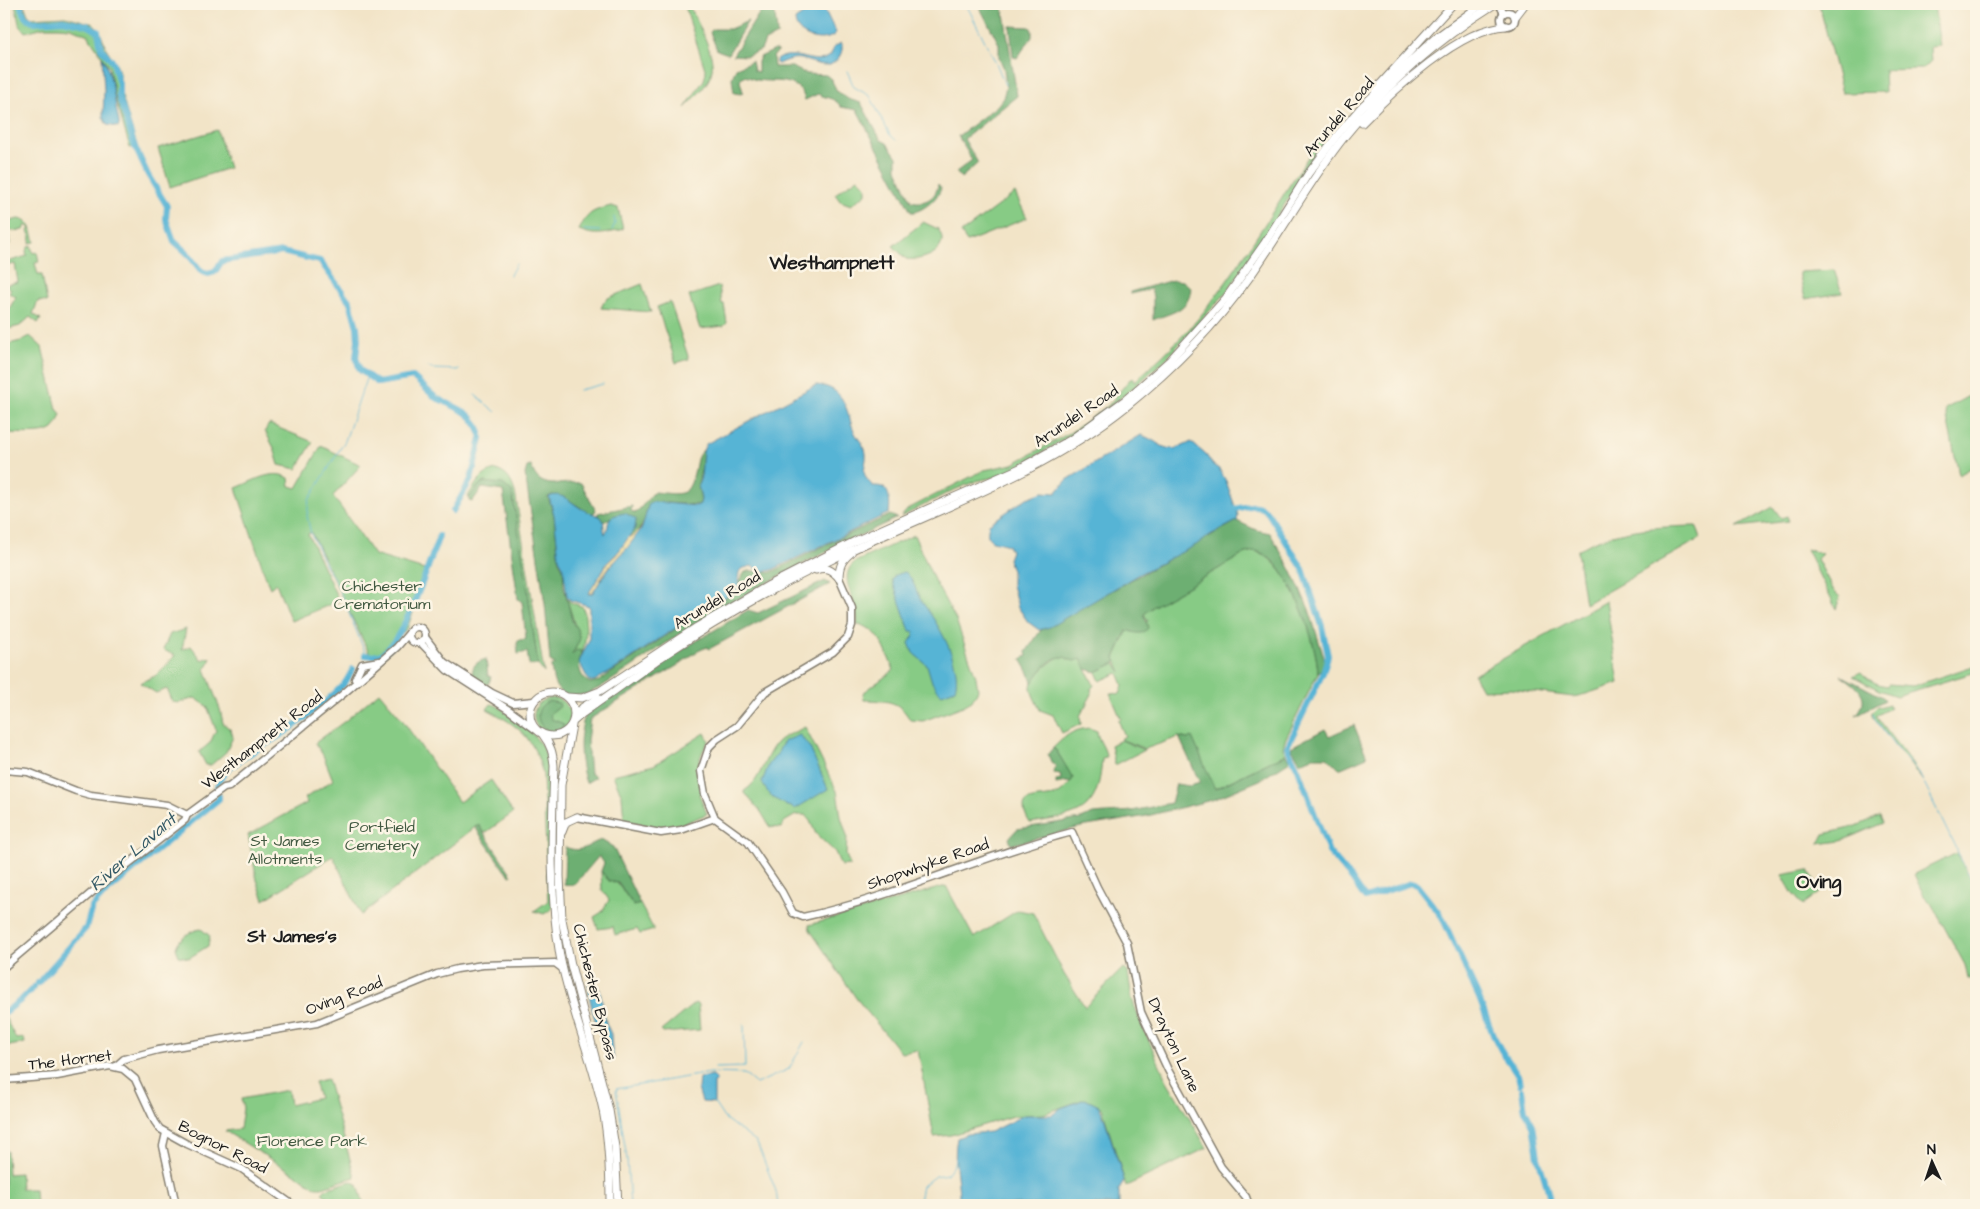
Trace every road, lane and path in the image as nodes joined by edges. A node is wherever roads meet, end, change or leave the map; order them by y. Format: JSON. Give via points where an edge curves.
{"nodes":[{"id":1,"x":1453,"y":4,"type":"edge"},
{"id":2,"x":1482,"y":4,"type":"edge"},
{"id":3,"x":1495,"y":4,"type":"edge"},
{"id":4,"x":1499,"y":4,"type":"edge"},
{"id":5,"x":1525,"y":4,"type":"edge"},
{"id":6,"x":1504,"y":13,"type":"junction"},
{"id":7,"x":1515,"y":17,"type":"junction"},
{"id":8,"x":1506,"y":26,"type":"junction"},
{"id":9,"x":1362,"y":106,"type":"junction"},
{"id":10,"x":1328,"y":159,"type":"junction"},
{"id":11,"x":873,"y":540,"type":"junction"},
{"id":12,"x":794,"y":578,"type":"junction"},
{"id":13,"x":839,"y":578,"type":"junction"},
{"id":14,"x":410,"y":633,"type":"junction"},
{"id":15,"x":425,"y":637,"type":"junction"},
{"id":16,"x":415,"y":642,"type":"junction"},
{"id":17,"x":397,"y":647,"type":"junction"},
{"id":18,"x":382,"y":660,"type":"junction"},
{"id":19,"x":365,"y":670,"type":"junction"},
{"id":20,"x":567,"y":697,"type":"junction"},
{"id":21,"x":534,"y":701,"type":"junction"},
{"id":22,"x":574,"y":721,"type":"junction"},
{"id":23,"x":535,"y":729,"type":"junction"},
{"id":24,"x":544,"y":735,"type":"junction"},
{"id":25,"x":4,"y":770,"type":"edge"},
{"id":26,"x":560,"y":799,"type":"junction"},
{"id":27,"x":187,"y":816,"type":"junction"},
{"id":28,"x":577,"y":817,"type":"junction"},
{"id":29,"x":715,"y":818,"type":"junction"},
{"id":30,"x":1072,"y":832,"type":"joint"},
{"id":31,"x":560,"y":839,"type":"junction"},
{"id":32,"x":560,"y":954,"type":"junction"},
{"id":33,"x":554,"y":963,"type":"junction"},
{"id":34,"x":4,"y":967,"type":"edge"},
{"id":35,"x":563,"y":969,"type":"junction"},
{"id":36,"x":116,"y":1066,"type":"junction"},
{"id":37,"x":136,"y":1079,"type":"joint"},
{"id":38,"x":4,"y":1080,"type":"edge"},
{"id":39,"x":166,"y":1133,"type":"junction"},
{"id":40,"x":176,"y":1205,"type":"edge"},
{"id":41,"x":293,"y":1205,"type":"edge"},
{"id":42,"x":610,"y":1205,"type":"edge"},
{"id":43,"x":618,"y":1205,"type":"edge"},
{"id":44,"x":1249,"y":1205,"type":"edge"}],
"edges":[{"from":1,"to":9,"type":"highway","via":[[1379,83]]},
{"from":2,"to":9,"type":"highway","name":"Arundel Road","via":[[1434,39]]},
{"from":3,"to":10,"type":"highway","name":"Arundel Road","via":[[1407,71],[1365,113]]},
{"from":4,"to":6,"type":"main road"},
{"from":5,"to":7,"type":"highway"},
{"from":6,"to":7,"type":"main road","via":[[1510,12]]},
{"from":6,"to":8,"type":"main road","via":[[1500,19]]},
{"from":7,"to":8,"type":"main road","via":[[1512,25]]},
{"from":8,"to":10,"type":"highway","via":[[1478,33],[1425,66],[1389,95]]},
{"from":9,"to":20,"type":"highway","name":"Arundel Road","via":[[1308,174],[1243,276],[1211,316],[1150,378],[1104,415],[1070,440],[1020,468],[855,541],[770,585],[600,691],[582,698]]},
{"from":10,"to":11,"type":"highway","name":"Arundel Road","via":[[1248,280],[1174,365],[1126,407],[1074,444],[1025,473]]},
{"from":11,"to":12,"type":"highway","name":"Arundel Road"},
{"from":11,"to":13,"type":"highway","via":[[844,559]]},
{"from":12,"to":13,"type":"highway","via":[[821,568],[833,571]]},
{"from":12,"to":22,"type":"highway","name":"Arundel Road","via":[[704,630],[621,687],[583,707]]},
{"from":13,"to":29,"type":"main road","via":[[852,608],[848,636],[833,652],[765,692],[737,726],[717,739],[706,753],[702,779]]},
{"from":14,"to":15,"type":"main road","via":[[413,628],[420,628]]},
{"from":14,"to":16,"type":"main road"},
{"from":14,"to":17,"type":"main road","name":"Westhampnett Road"},
{"from":15,"to":16,"type":"main road","name":"Westhampnett Road"},
{"from":15,"to":21,"type":"main road","via":[[444,662],[492,693],[513,702]]},
{"from":16,"to":17,"type":"main road","name":"Westhampnett Road"},
{"from":16,"to":23,"type":"main road","via":[[422,644],[447,670]]},
{"from":17,"to":18,"type":"main road","name":"Westhampnett Road"},
{"from":18,"to":19,"type":"main road","name":"Westhampnett Road"},
{"from":18,"to":19,"type":"main road","name":"Westhampnett Road","via":[[362,664]]},
{"from":19,"to":27,"type":"main road","name":"Westhampnett Road","via":[[353,685],[229,787]]},
{"from":20,"to":21,"type":"highway","via":[[551,692]]},
{"from":20,"to":22,"type":"highway","via":[[573,706]]},
{"from":21,"to":23,"type":"highway","via":[[530,715]]},
{"from":22,"to":24,"type":"highway","via":[[565,733]]},
{"from":22,"to":26,"type":"highway","name":"Chichester Bypass"},
{"from":23,"to":24,"type":"highway"},
{"from":24,"to":32,"type":"highway","name":"Chichester Bypass","via":[[550,745],[554,766],[554,901]]},
{"from":25,"to":27,"type":"main road","via":[[28,772],[91,794],[167,805]]},
{"from":26,"to":28,"type":"highway","via":[[564,811]]},
{"from":26,"to":31,"type":"highway","name":"Chichester Bypass"},
{"from":27,"to":34,"type":"main road","name":"Westhampnett Road"},
{"from":28,"to":29,"type":"main road","via":[[661,834]]},
{"from":28,"to":31,"type":"highway","via":[[566,822]]},
{"from":29,"to":30,"type":"main road","name":"Shopwhyke Road","via":[[748,842],[793,912],[803,917],[913,886],[1028,844]]},
{"from":30,"to":44,"type":"main road","name":"Drayton Lane","via":[[1127,943],[1141,1012],[1168,1070],[1221,1167]]},
{"from":31,"to":43,"type":"highway","name":"Chichester Bypass","via":[[562,919],[609,1110]]},
{"from":32,"to":33,"type":"main road"},
{"from":32,"to":35,"type":"highway","name":"Chichester Bypass"},
{"from":33,"to":35,"type":"main road"},
{"from":33,"to":36,"type":"main road","name":"Oving Road","via":[[494,964],[457,969],[318,1023],[158,1050],[124,1059]]},
{"from":35,"to":42,"type":"highway","name":"Chichester Bypass","via":[[603,1110]]},
{"from":36,"to":37,"type":"main road","name":"The Hornet"},
{"from":36,"to":38,"type":"main road","name":"The Hornet","via":[[57,1076]]},
{"from":37,"to":39,"type":"main road","name":"Bognor Road","via":[[155,1122]]},
{"from":39,"to":40,"type":"main road","via":[[163,1146]]},
{"from":39,"to":41,"type":"main road","name":"Bognor Road","via":[[242,1169]]}]}
